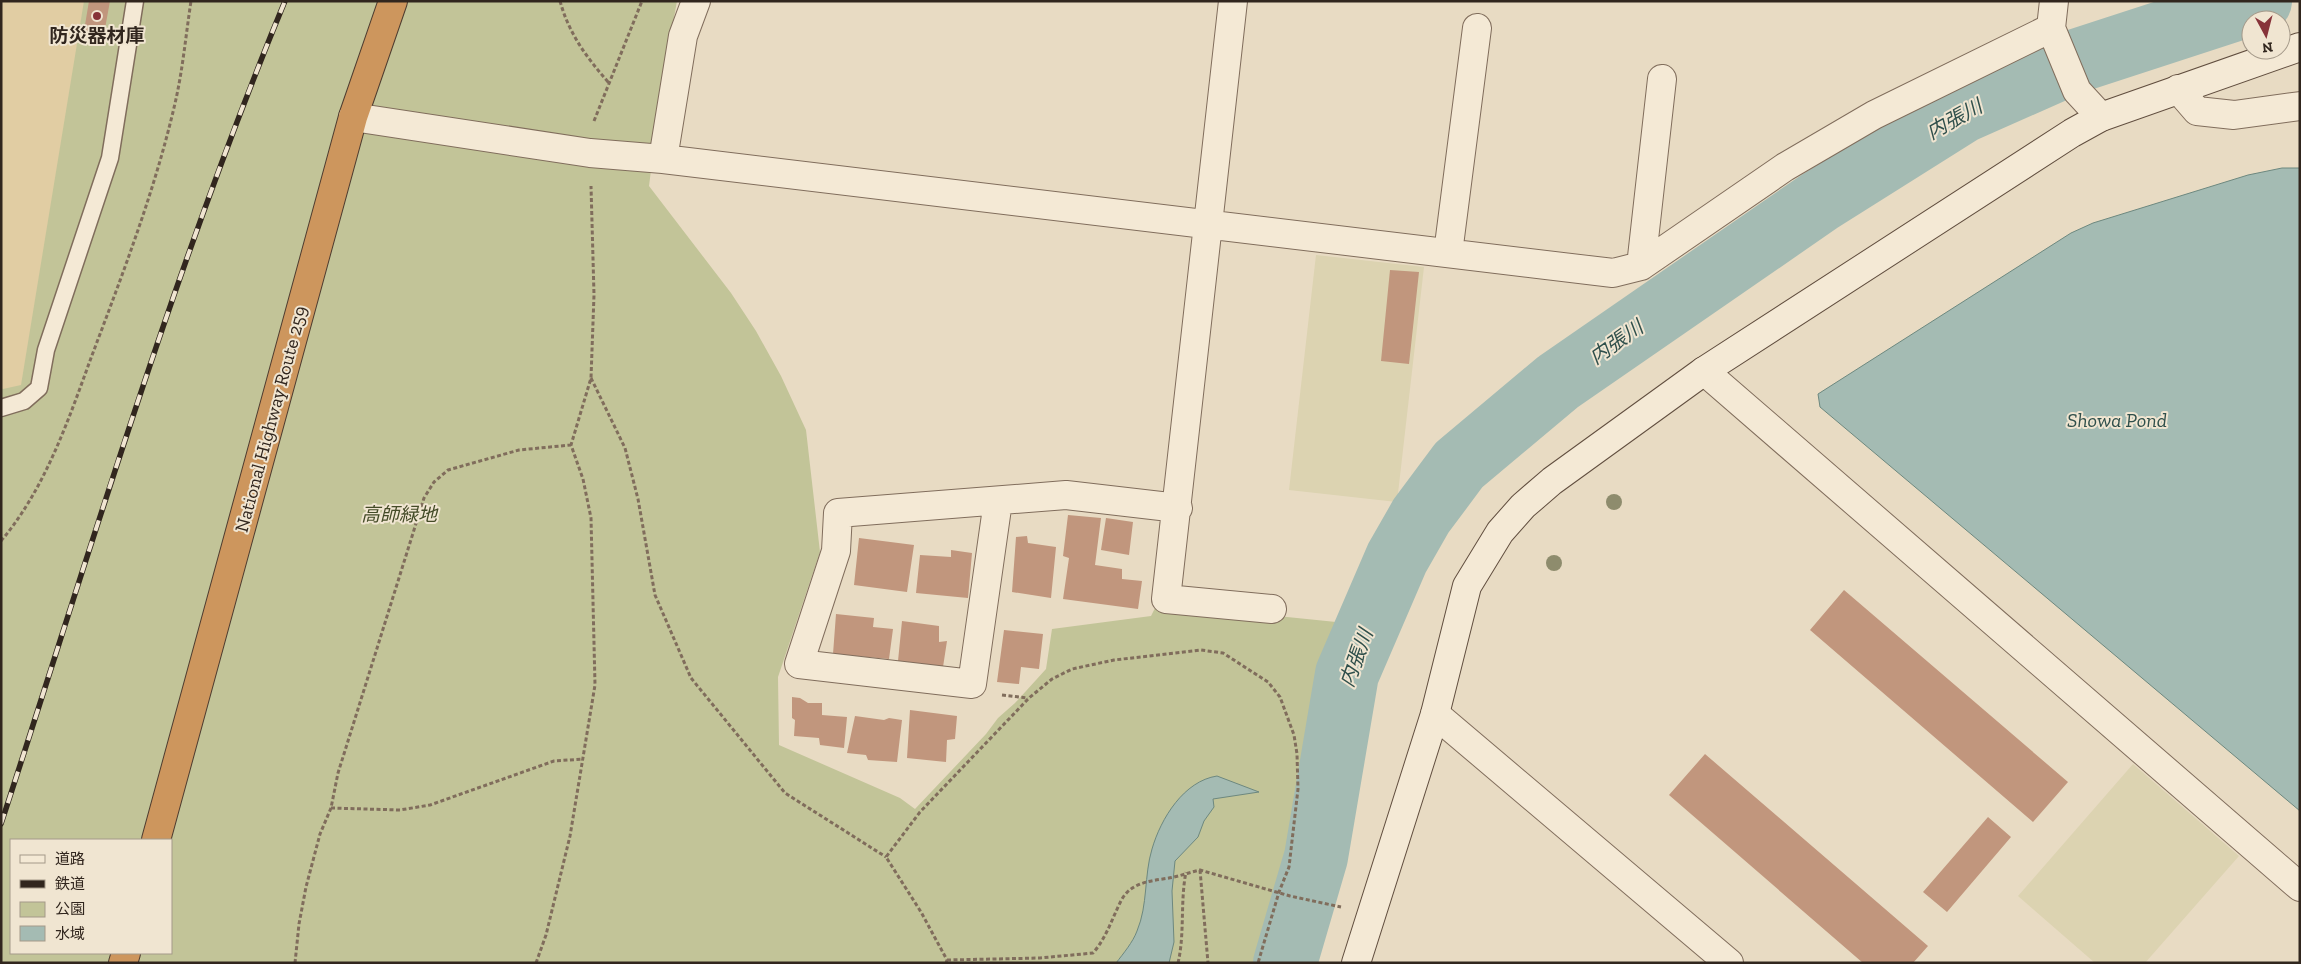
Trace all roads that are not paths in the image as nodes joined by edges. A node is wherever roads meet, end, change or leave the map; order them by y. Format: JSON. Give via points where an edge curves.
{"nodes":[{"id":1,"x":135,"y":1,"type":"edge"},
{"id":2,"x":393,"y":1,"type":"edge"},
{"id":3,"x":696,"y":1,"type":"edge"},
{"id":4,"x":1233,"y":1,"type":"edge"},
{"id":5,"x":2054,"y":1,"type":"edge"},
{"id":6,"x":1477,"y":28,"type":"dead end"},
{"id":7,"x":2054,"y":34,"type":"junction"},
{"id":8,"x":2300,"y":48,"type":"edge"},
{"id":9,"x":1662,"y":79,"type":"dead end"},
{"id":10,"x":2178,"y":89,"type":"junction"},
{"id":11,"x":2300,"y":106,"type":"edge"},
{"id":12,"x":353,"y":117,"type":"junction"},
{"id":13,"x":2101,"y":117,"type":"junction"},
{"id":14,"x":663,"y":159,"type":"junction"},
{"id":15,"x":1208,"y":224,"type":"junction"},
{"id":16,"x":1448,"y":253,"type":"junction"},
{"id":17,"x":1641,"y":266,"type":"junction"},
{"id":18,"x":1704,"y":371,"type":"junction"},
{"id":19,"x":1,"y":408,"type":"edge"},
{"id":20,"x":998,"y":501,"type":"junction"},
{"id":21,"x":1178,"y":508,"type":"junction"},
{"id":22,"x":1272,"y":609,"type":"dead end"},
{"id":23,"x":1435,"y":714,"type":"junction"},
{"id":24,"x":156,"y":839,"type":"edge"},
{"id":25,"x":2300,"y":887,"type":"edge"},
{"id":26,"x":1356,"y":963,"type":"edge"},
{"id":27,"x":1729,"y":963,"type":"edge"}],
"edges":[{"from":1,"to":19,"type":"lane","via":[[110,158],[46,350],[39,388],[24,401]]},
{"from":2,"to":12,"type":"highway","name":"National Highway Route 259"},
{"from":3,"to":14,"type":"street","via":[[683,36]]},
{"from":4,"to":15,"type":"street"},
{"from":5,"to":7,"type":"street"},
{"from":6,"to":16,"type":"street"},
{"from":7,"to":13,"type":"street","via":[[2078,92]]},
{"from":7,"to":17,"type":"street","via":[[1874,115],[1785,167]]},
{"from":8,"to":10,"type":"street"},
{"from":9,"to":17,"type":"street"},
{"from":10,"to":11,"type":"street","via":[[2197,111],[2234,115]]},
{"from":10,"to":13,"type":"street"},
{"from":12,"to":14,"type":"street","via":[[590,153]]},
{"from":12,"to":24,"type":"highway","name":"National Highway Route 259"},
{"from":13,"to":18,"type":"street"},
{"from":14,"to":15,"type":"street"},
{"from":15,"to":16,"type":"street"},
{"from":15,"to":21,"type":"street"},
{"from":16,"to":17,"type":"street","via":[[1613,273]]},
{"from":18,"to":23,"type":"street","via":[[1552,481],[1500,532],[1467,586]]},
{"from":18,"to":25,"type":"street"},
{"from":20,"to":20,"type":"street","via":[[838,513],[836,551],[799,664],[972,684]]},
{"from":20,"to":21,"type":"street","via":[[1066,496]]},
{"from":21,"to":22,"type":"street","via":[[1166,599]]},
{"from":23,"to":26,"type":"street"},
{"from":23,"to":27,"type":"street"}]}
